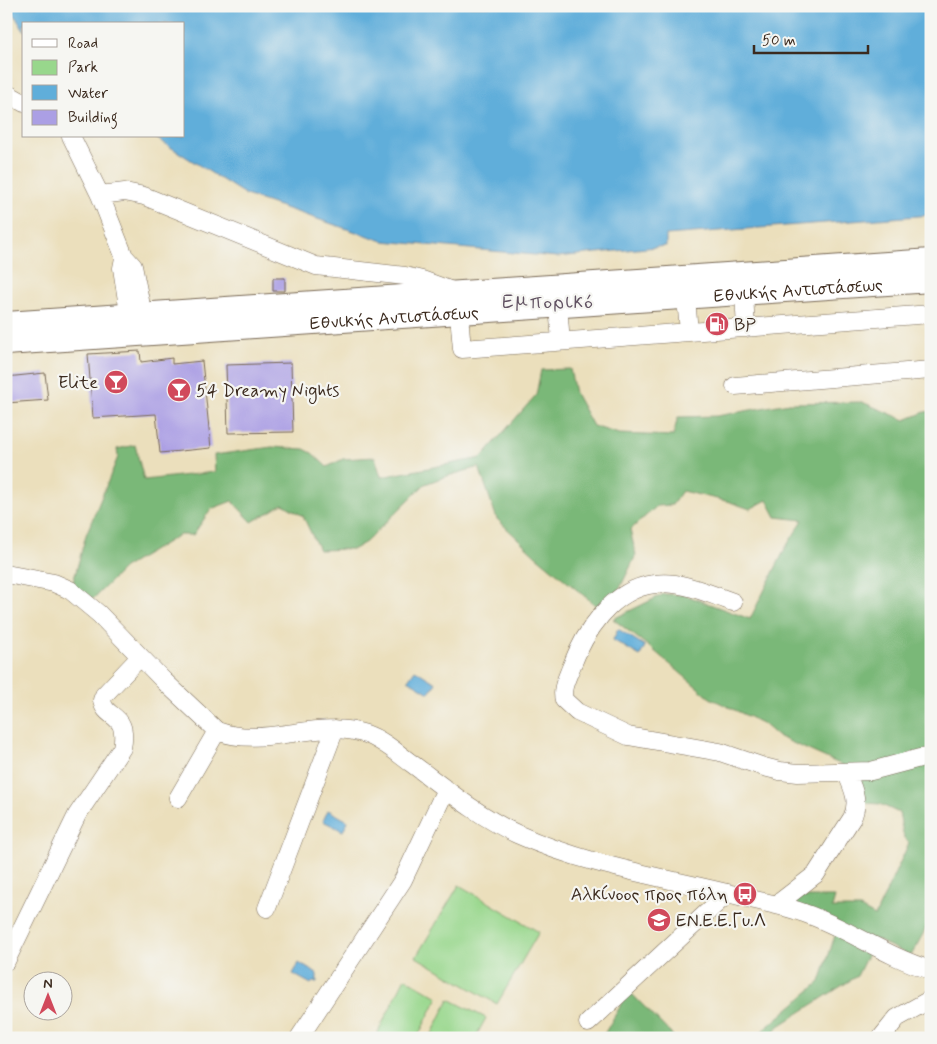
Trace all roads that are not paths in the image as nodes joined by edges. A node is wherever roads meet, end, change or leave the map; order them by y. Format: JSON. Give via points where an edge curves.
{"nodes":[{"id":1,"x":6,"y":93,"type":"edge"},
{"id":2,"x":22,"y":102,"type":"edge"},
{"id":3,"x":72,"y":138,"type":"edge"},
{"id":4,"x":100,"y":195,"type":"junction"},
{"id":5,"x":931,"y":260,"type":"edge"},
{"id":6,"x":931,"y":281,"type":"edge"},
{"id":7,"x":744,"y":294,"type":"junction"},
{"id":8,"x":686,"y":298,"type":"junction"},
{"id":9,"x":458,"y":303,"type":"junction"},
{"id":10,"x":558,"y":307,"type":"junction"},
{"id":11,"x":931,"y":314,"type":"edge"},
{"id":12,"x":6,"y":323,"type":"edge"},
{"id":13,"x":138,"y":326,"type":"junction"},
{"id":14,"x":746,"y":328,"type":"junction"},
{"id":15,"x":689,"y":332,"type":"junction"},
{"id":16,"x":561,"y":341,"type":"junction"},
{"id":17,"x":6,"y":344,"type":"edge"},
{"id":18,"x":931,"y":370,"type":"edge"},
{"id":19,"x":735,"y":386,"type":"dead end"},
{"id":20,"x":6,"y":574,"type":"edge"},
{"id":21,"x":733,"y":602,"type":"dead end"},
{"id":22,"x":140,"y":657,"type":"junction"},
{"id":23,"x":335,"y":729,"type":"junction"},
{"id":24,"x":217,"y":731,"type":"junction"},
{"id":25,"x":931,"y":757,"type":"edge"},
{"id":26,"x":846,"y":772,"type":"junction"},
{"id":27,"x":446,"y":789,"type":"junction"},
{"id":28,"x":178,"y":798,"type":"dead end"},
{"id":29,"x":728,"y":893,"type":"junction"},
{"id":30,"x":776,"y":905,"type":"junction"},
{"id":31,"x":267,"y":908,"type":"dead end"},
{"id":32,"x":6,"y":961,"type":"edge"},
{"id":33,"x":931,"y":970,"type":"edge"},
{"id":34,"x":931,"y":999,"type":"edge"},
{"id":35,"x":588,"y":1022,"type":"dead end"},
{"id":36,"x":299,"y":1038,"type":"edge"},
{"id":37,"x":881,"y":1038,"type":"edge"}],
"edges":[{"from":1,"to":2,"type":"street"},
{"from":3,"to":4,"type":"street"},
{"from":4,"to":9,"type":"street","via":[[124,192],[144,196],[316,266],[422,280]]},
{"from":4,"to":13,"type":"street","via":[[124,256],[122,268]]},
{"from":5,"to":9,"type":"main road","name":"Εθνικής Αντιστάσεως"},
{"from":6,"to":7,"type":"main road","name":"Εθνικής Αντιστάσεως"},
{"from":7,"to":8,"type":"main road","name":"Εθνικής Αντιστάσεως"},
{"from":7,"to":14,"type":"street"},
{"from":8,"to":10,"type":"main road","name":"Εθνικής Αντιστάσεως"},
{"from":8,"to":15,"type":"street"},
{"from":9,"to":10,"type":"main road","name":"Εθνικής Αντιστάσεως"},
{"from":9,"to":13,"type":"main road","name":"Εθνικής Αντιστάσεως"},
{"from":9,"to":16,"type":"street","via":[[462,349]]},
{"from":10,"to":16,"type":"street"},
{"from":11,"to":14,"type":"street"},
{"from":12,"to":13,"type":"main road","name":"Εθνικής Αντιστάσεως"},
{"from":13,"to":17,"type":"main road","name":"Εθνικής Αντιστάσεως"},
{"from":14,"to":15,"type":"street"},
{"from":15,"to":16,"type":"street"},
{"from":18,"to":19,"type":"street"},
{"from":20,"to":22,"type":"street","via":[[54,583],[70,590],[99,614]]},
{"from":21,"to":26,"type":"street","via":[[666,584],[641,587],[628,593],[618,599],[590,629],[564,686],[564,700],[577,712],[628,736],[720,752],[764,767],[798,773]]},
{"from":22,"to":24,"type":"street"},
{"from":22,"to":32,"type":"street","via":[[102,700],[106,709],[120,721],[124,738],[122,748],[76,816]]},
{"from":23,"to":24,"type":"street","via":[[243,737]]},
{"from":23,"to":27,"type":"street","via":[[368,735]]},
{"from":23,"to":31,"type":"street"},
{"from":24,"to":28,"type":"street"},
{"from":25,"to":26,"type":"street","via":[[871,771]]},
{"from":26,"to":30,"type":"street","via":[[856,801],[852,818],[816,874]]},
{"from":27,"to":29,"type":"street","via":[[489,820],[546,845],[609,865]]},
{"from":27,"to":36,"type":"street","via":[[403,880]]},
{"from":29,"to":30,"type":"street"},
{"from":29,"to":35,"type":"street"},
{"from":30,"to":33,"type":"street","via":[[805,913]]},
{"from":34,"to":37,"type":"street","via":[[897,1018]]}]}
